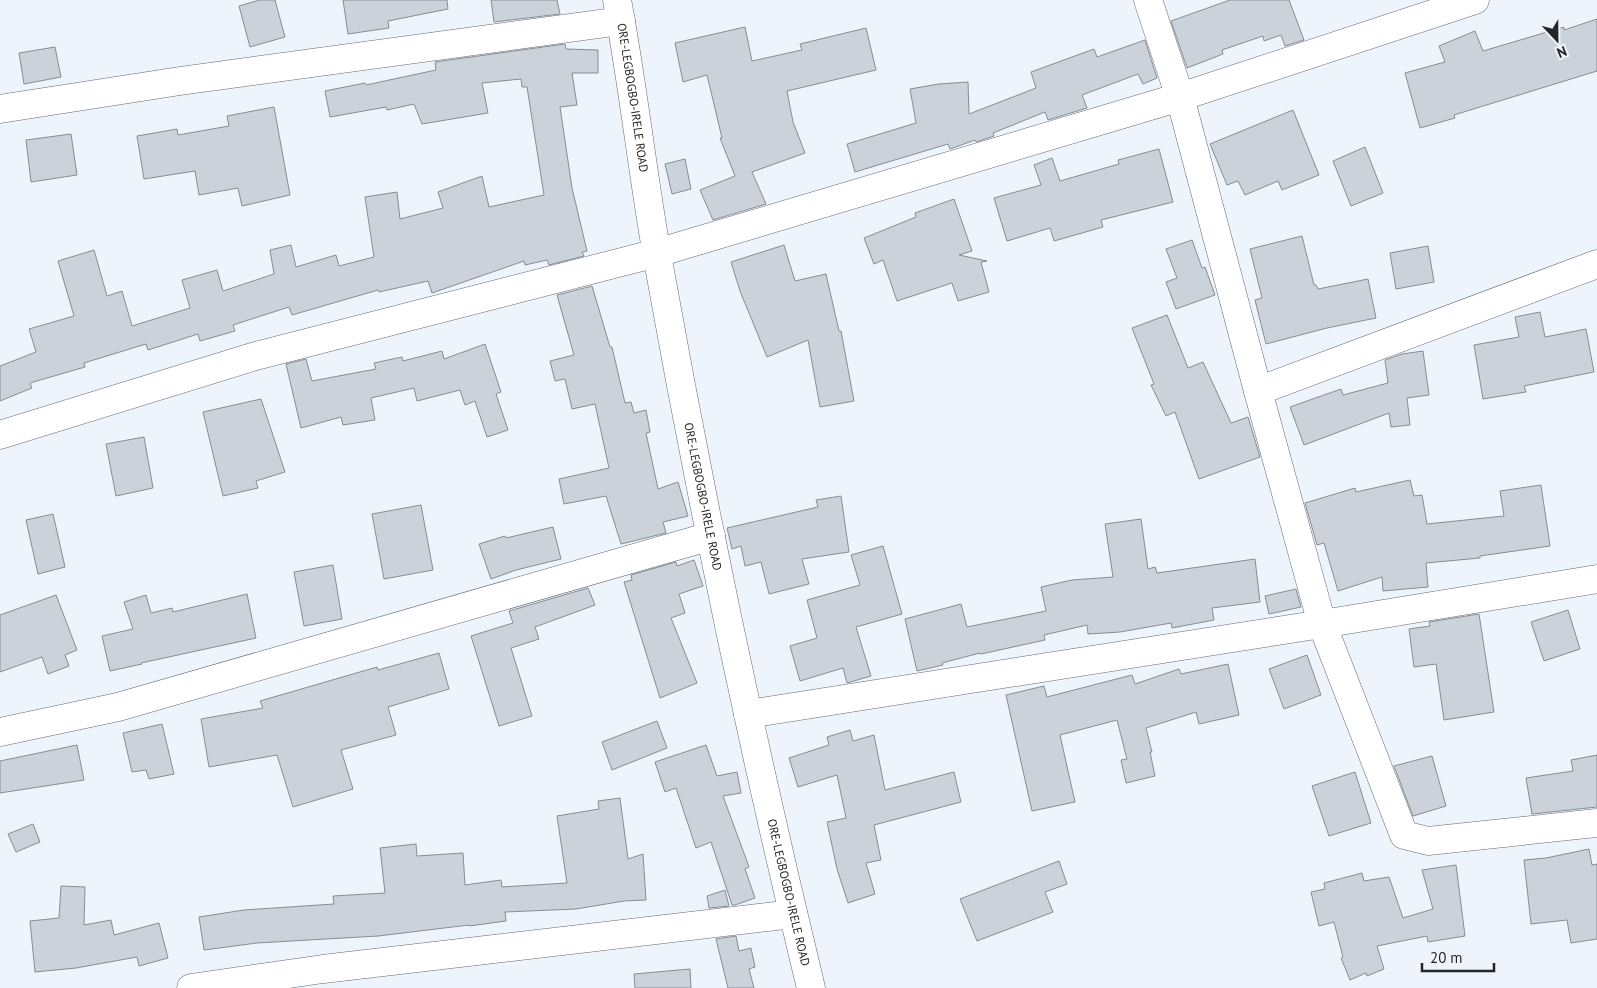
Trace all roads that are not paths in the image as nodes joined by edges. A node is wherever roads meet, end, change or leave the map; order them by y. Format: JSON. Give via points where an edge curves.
{"nodes":[{"id":1,"x":1148,"y":0,"type":"edge"},
{"id":2,"x":1474,"y":0,"type":"edge"},
{"id":3,"x":619,"y":10,"type":"edge"},
{"id":4,"x":1180,"y":97,"type":"junction"},
{"id":5,"x":0,"y":109,"type":"edge"},
{"id":6,"x":657,"y":253,"type":"junction"},
{"id":7,"x":1597,"y":264,"type":"edge"},
{"id":8,"x":1258,"y":391,"type":"junction"},
{"id":9,"x":0,"y":435,"type":"edge"},
{"id":10,"x":710,"y":536,"type":"junction"},
{"id":11,"x":1597,"y":579,"type":"edge"},
{"id":12,"x":1322,"y":624,"type":"junction"},
{"id":13,"x":748,"y":714,"type":"junction"},
{"id":14,"x":0,"y":732,"type":"edge"},
{"id":15,"x":1597,"y":823,"type":"edge"},
{"id":16,"x":793,"y":914,"type":"junction"},
{"id":17,"x":191,"y":988,"type":"edge"},
{"id":18,"x":811,"y":988,"type":"edge"}],
"edges":[{"from":1,"to":4,"type":"street"},
{"from":2,"to":4,"type":"street"},
{"from":3,"to":5,"type":"street"},
{"from":3,"to":6,"type":"street","name":"ORE-LEGBOGBO-IRELE ROAD"},
{"from":4,"to":6,"type":"street"},
{"from":4,"to":8,"type":"street"},
{"from":6,"to":9,"type":"street","via":[[252,357]]},
{"from":6,"to":10,"type":"street","name":"ORE-LEGBOGBO-IRELE ROAD"},
{"from":7,"to":8,"type":"street"},
{"from":8,"to":12,"type":"street"},
{"from":10,"to":13,"type":"street","name":"ORE-LEGBOGBO-IRELE ROAD"},
{"from":10,"to":14,"type":"street","via":[[118,707]]},
{"from":11,"to":12,"type":"street"},
{"from":12,"to":13,"type":"street"},
{"from":12,"to":15,"type":"street","via":[[1404,835],[1428,841]]},
{"from":13,"to":16,"type":"street","name":"ORE-LEGBOGBO-IRELE ROAD"},
{"from":16,"to":17,"type":"street","via":[[323,969]]},
{"from":16,"to":18,"type":"street","name":"ORE-LEGBOGBO-IRELE ROAD"}]}
